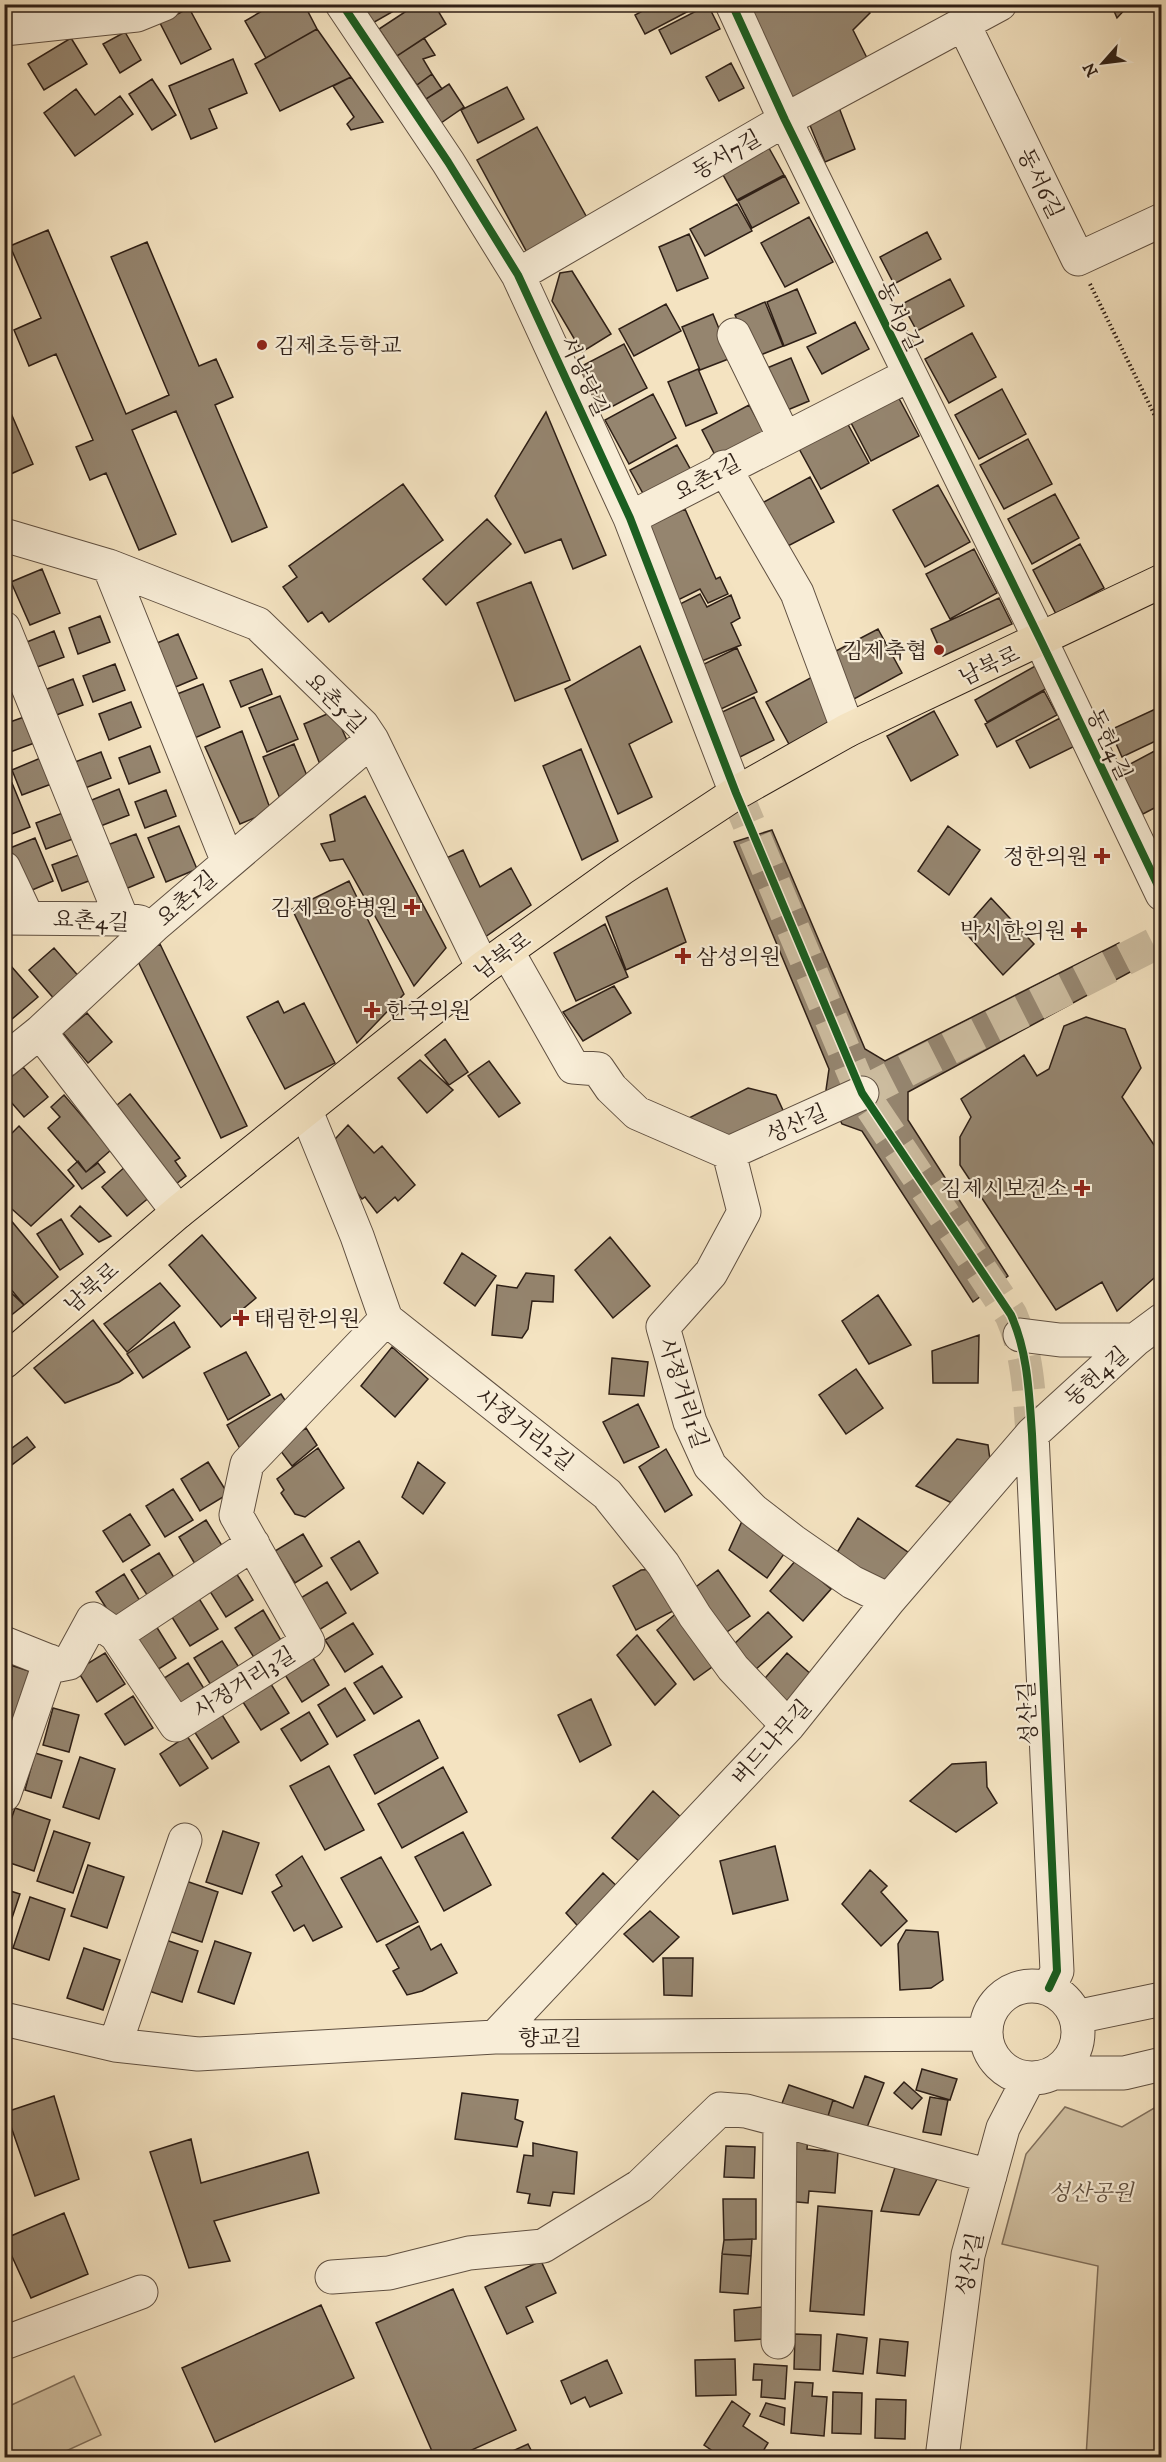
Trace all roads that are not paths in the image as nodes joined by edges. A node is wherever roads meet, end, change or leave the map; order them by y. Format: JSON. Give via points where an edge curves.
{"nodes":[{"id":1,"x":165,"y":4,"type":"edge"},
{"id":2,"x":342,"y":4,"type":"edge"},
{"id":3,"x":732,"y":4,"type":"edge"},
{"id":4,"x":1000,"y":4,"type":"edge"},
{"id":5,"x":964,"y":25,"type":"junction"},
{"id":6,"x":4,"y":29,"type":"edge"},
{"id":7,"x":785,"y":120,"type":"junction"},
{"id":8,"x":1161,"y":220,"type":"edge"},
{"id":9,"x":518,"y":275,"type":"junction"},
{"id":10,"x":734,"y":335,"type":"dead end"},
{"id":11,"x":909,"y":375,"type":"junction"},
{"id":12,"x":784,"y":437,"type":"junction"},
{"id":13,"x":724,"y":467,"type":"junction"},
{"id":14,"x":630,"y":518,"type":"junction"},
{"id":15,"x":4,"y":535,"type":"edge"},
{"id":16,"x":109,"y":566,"type":"junction"},
{"id":17,"x":1161,"y":581,"type":"edge"},
{"id":18,"x":6,"y":636,"type":"edge"},
{"id":19,"x":1041,"y":640,"type":"junction"},
{"id":20,"x":848,"y":730,"type":"junction"},
{"id":21,"x":372,"y":740,"type":"junction"},
{"id":22,"x":736,"y":793,"type":"junction"},
{"id":23,"x":228,"y":862,"type":"junction"},
{"id":24,"x":4,"y":868,"type":"edge"},
{"id":25,"x":1161,"y":894,"type":"edge"},
{"id":26,"x":16,"y":917,"type":"edge"},
{"id":27,"x":122,"y":919,"type":"junction"},
{"id":28,"x":155,"y":925,"type":"junction"},
{"id":29,"x":495,"y":960,"type":"junction"},
{"id":30,"x":40,"y":1032,"type":"junction"},
{"id":31,"x":4,"y":1061,"type":"edge"},
{"id":32,"x":862,"y":1093,"type":"tunnel mouth"},
{"id":33,"x":306,"y":1111,"type":"junction"},
{"id":34,"x":729,"y":1153,"type":"junction"},
{"id":35,"x":178,"y":1212,"type":"junction"},
{"id":36,"x":386,"y":1319,"type":"junction"},
{"id":37,"x":1161,"y":1320,"type":"edge"},
{"id":38,"x":1020,"y":1335,"type":"dead end"},
{"id":39,"x":1135,"y":1340,"type":"junction"},
{"id":40,"x":4,"y":1362,"type":"edge"},
{"id":41,"x":1032,"y":1434,"type":"junction"},
{"id":42,"x":253,"y":1544,"type":"junction"},
{"id":43,"x":889,"y":1600,"type":"junction"},
{"id":44,"x":116,"y":1635,"type":"junction"},
{"id":45,"x":4,"y":1643,"type":"edge"},
{"id":46,"x":50,"y":1661,"type":"junction"},
{"id":47,"x":788,"y":1726,"type":"junction"},
{"id":48,"x":4,"y":1795,"type":"edge"},
{"id":49,"x":185,"y":1840,"type":"dead end"},
{"id":50,"x":1049,"y":1988,"type":"junction"},
{"id":51,"x":1161,"y":1999,"type":"edge"},
{"id":52,"x":1076,"y":2017,"type":"junction"},
{"id":53,"x":4,"y":2019,"type":"edge"},
{"id":54,"x":986,"y":2034,"type":"junction"},
{"id":55,"x":495,"y":2037,"type":"junction"},
{"id":56,"x":115,"y":2044,"type":"junction"},
{"id":57,"x":1161,"y":2064,"type":"edge"},
{"id":58,"x":1041,"y":2076,"type":"junction"},
{"id":59,"x":780,"y":2120,"type":"junction"},
{"id":60,"x":990,"y":2176,"type":"junction"},
{"id":61,"x":332,"y":2277,"type":"dead end"},
{"id":62,"x":141,"y":2292,"type":"dead end"},
{"id":63,"x":778,"y":2342,"type":"dead end"},
{"id":64,"x":4,"y":2343,"type":"edge"},
{"id":65,"x":942,"y":2457,"type":"edge"}],
"edges":[{"from":1,"to":6,"type":"street","via":[[137,15]]},
{"from":2,"to":9,"type":"street","name":"서낭당길"},
{"from":3,"to":7,"type":"street","name":"동서9길"},
{"from":4,"to":5,"type":"street","name":"동서7길"},
{"from":5,"to":7,"type":"street","name":"동서7길"},
{"from":5,"to":8,"type":"street","name":"동서6길","via":[[1078,259]]},
{"from":7,"to":9,"type":"street","name":"동서7길"},
{"from":7,"to":11,"type":"street","name":"동서9길"},
{"from":9,"to":14,"type":"street","name":"서낭당길"},
{"from":10,"to":12,"type":"street"},
{"from":11,"to":12,"type":"street","name":"요촌1길"},
{"from":11,"to":19,"type":"street","name":"동서9길"},
{"from":12,"to":13,"type":"street","name":"요촌1길"},
{"from":13,"to":14,"type":"street","name":"요촌1길"},
{"from":13,"to":20,"type":"street","via":[[797,593]]},
{"from":14,"to":22,"type":"street","name":"서낭당길"},
{"from":15,"to":16,"type":"street","name":"요촌5길"},
{"from":16,"to":21,"type":"street","name":"요촌5길","via":[[258,624],[362,725]]},
{"from":16,"to":23,"type":"street"},
{"from":17,"to":19,"type":"main road","name":"남북로"},
{"from":18,"to":27,"type":"street"},
{"from":19,"to":20,"type":"main road","name":"남북로"},
{"from":19,"to":25,"type":"street","name":"동헌4길"},
{"from":20,"to":22,"type":"main road","name":"남북로"},
{"from":21,"to":23,"type":"street","name":"요촌1길"},
{"from":21,"to":29,"type":"street","name":"요촌5길"},
{"from":22,"to":29,"type":"main road","name":"남북로","via":[[621,869]]},
{"from":23,"to":28,"type":"street","name":"요촌1길"},
{"from":24,"to":26,"type":"street","name":"요촌4길"},
{"from":26,"to":27,"type":"street","name":"요촌4길"},
{"from":27,"to":28,"type":"street","name":"요촌4길"},
{"from":28,"to":30,"type":"street","name":"요촌1길"},
{"from":29,"to":33,"type":"main road","name":"남북로"},
{"from":29,"to":34,"type":"street","via":[[573,1067],[598,1069],[637,1113]]},
{"from":30,"to":31,"type":"street","name":"요촌1길"},
{"from":30,"to":35,"type":"street"},
{"from":32,"to":34,"type":"street","name":"성산길"},
{"from":33,"to":35,"type":"main road","name":"남북로"},
{"from":33,"to":36,"type":"street"},
{"from":34,"to":43,"type":"street","name":"사정거리1길","via":[[744,1212],[711,1273],[663,1327],[690,1422],[710,1466],[753,1509],[852,1581]]},
{"from":35,"to":40,"type":"main road","name":"남북로"},
{"from":36,"to":42,"type":"street","name":"사정거리3길","via":[[247,1464],[237,1515]]},
{"from":36,"to":47,"type":"street","name":"사정거리2길","via":[[607,1494],[663,1564],[733,1668]]},
{"from":37,"to":39,"type":"street","name":"동헌4길"},
{"from":38,"to":39,"type":"street","via":[[1060,1340]]},
{"from":39,"to":41,"type":"street","name":"동헌4길"},
{"from":41,"to":43,"type":"street","name":"버드나무길"},
{"from":41,"to":50,"type":"street","name":"성산길","via":[[1057,1971]]},
{"from":42,"to":44,"type":"street"},
{"from":42,"to":44,"type":"street","name":"사정거리3길","via":[[308,1642],[176,1725]]},
{"from":43,"to":47,"type":"street","name":"버드나무길"},
{"from":44,"to":46,"type":"street","name":"사정거리3길","via":[[93,1619],[69,1663],[59,1665]]},
{"from":45,"to":46,"type":"street"},
{"from":46,"to":48,"type":"street"},
{"from":47,"to":55,"type":"street","name":"버드나무길"},
{"from":49,"to":56,"type":"street"},
{"from":50,"to":52,"type":"street","via":[[1070,2004]]},
{"from":50,"to":54,"type":"street","via":[[1023,1986],[1011,1991],[992,2009]]},
{"from":51,"to":52,"type":"street"},
{"from":52,"to":58,"type":"street","via":[[1079,2029],[1073,2055],[1065,2065]]},
{"from":53,"to":56,"type":"street","name":"향교길"},
{"from":54,"to":55,"type":"street","name":"향교길"},
{"from":54,"to":58,"type":"street","via":[[992,2053],[1004,2069]]},
{"from":55,"to":56,"type":"street","name":"향교길","via":[[198,2054]]},
{"from":57,"to":58,"type":"street","via":[[1124,2073]]},
{"from":58,"to":60,"type":"street","name":"성산길","via":[[1003,2128]]},
{"from":59,"to":60,"type":"street"},
{"from":59,"to":61,"type":"street","via":[[720,2109],[640,2186],[543,2246],[469,2253],[389,2273]]},
{"from":59,"to":63,"type":"street"},
{"from":60,"to":65,"type":"street","name":"성산길","via":[[968,2255]]},
{"from":62,"to":64,"type":"street"}]}
